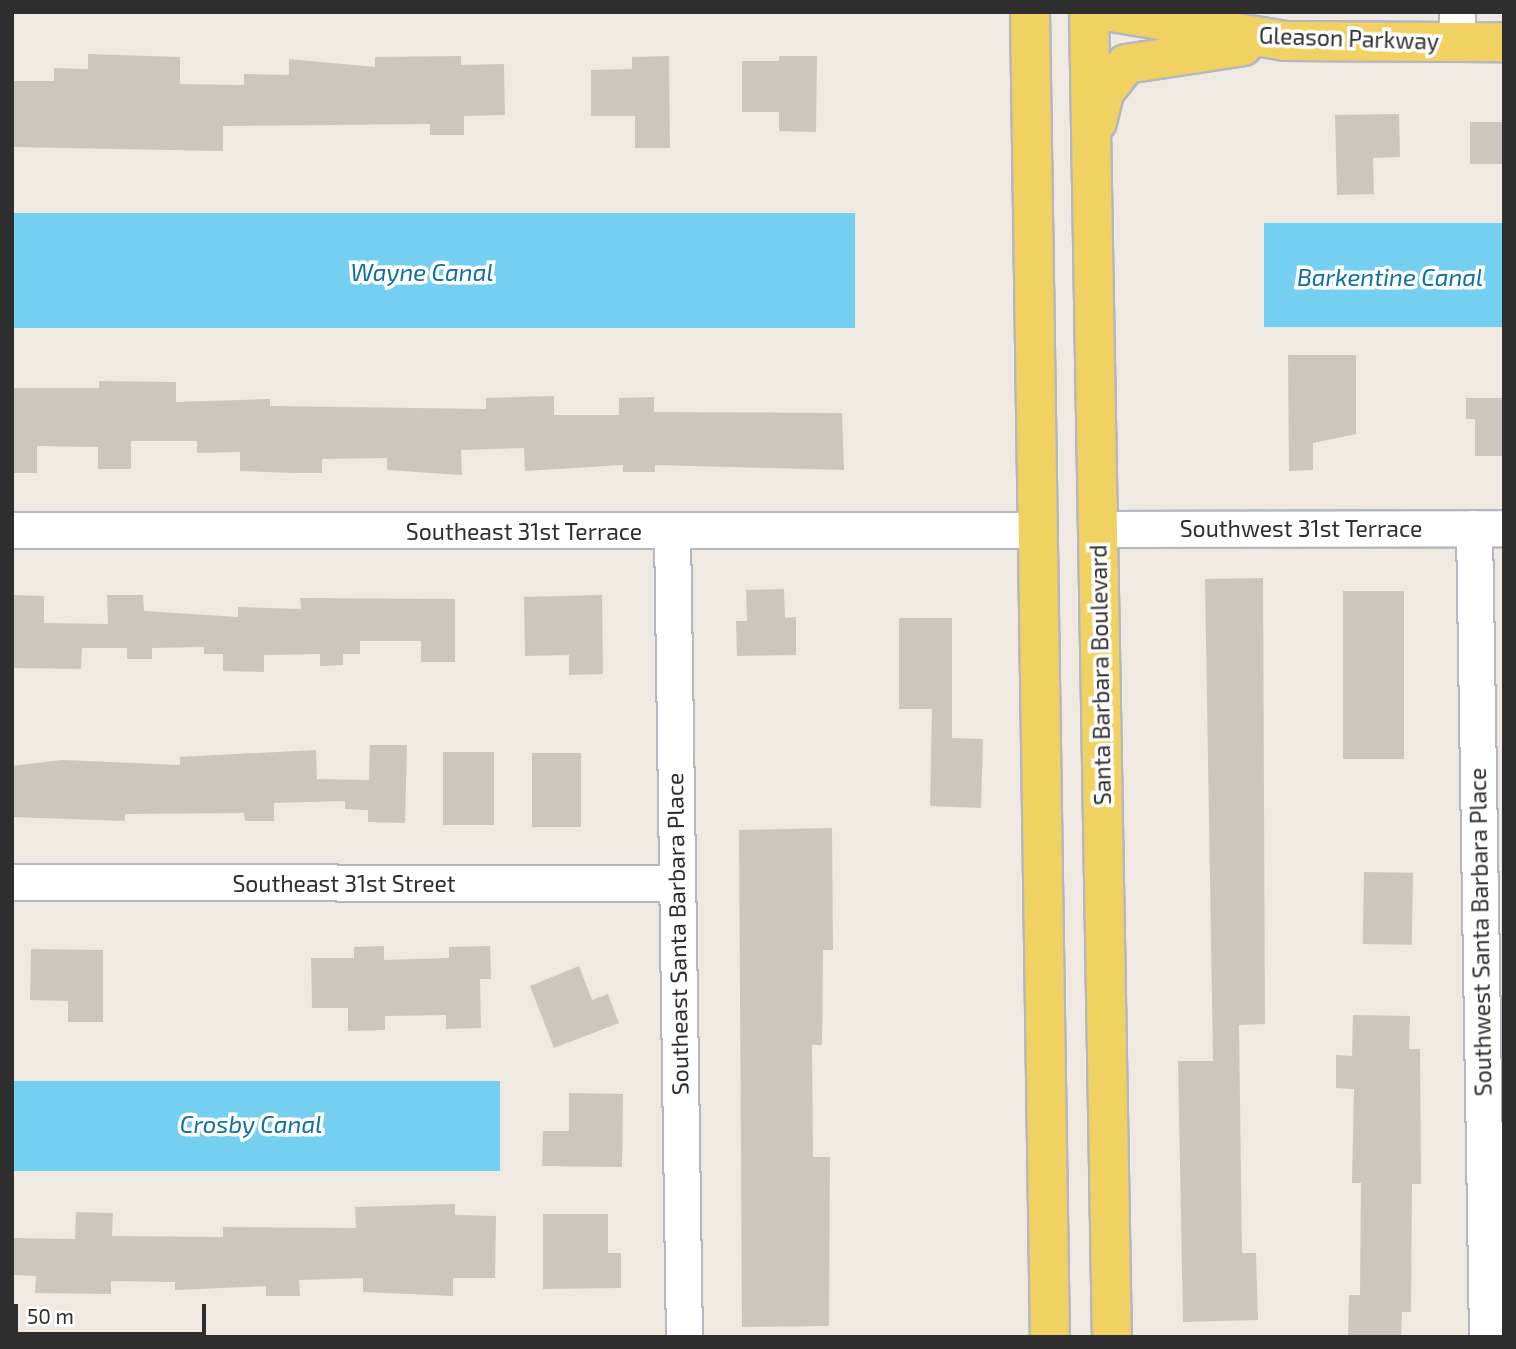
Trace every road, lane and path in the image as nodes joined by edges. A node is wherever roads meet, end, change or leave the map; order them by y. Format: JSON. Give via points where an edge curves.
{"nodes":[{"id":1,"x":1030,"y":12,"type":"edge"},
{"id":2,"x":1089,"y":12,"type":"edge"},
{"id":3,"x":1112,"y":12,"type":"edge"},
{"id":4,"x":1457,"y":27,"type":"edge"},
{"id":5,"x":1286,"y":40,"type":"junction"},
{"id":6,"x":1504,"y":42,"type":"edge"},
{"id":7,"x":1091,"y":145,"type":"junction"},
{"id":8,"x":1489,"y":528,"type":"edge"},
{"id":9,"x":1098,"y":529,"type":"junction"},
{"id":10,"x":12,"y":530,"type":"edge"},
{"id":11,"x":1036,"y":530,"type":"junction"},
{"id":12,"x":672,"y":531,"type":"junction"},
{"id":13,"x":1492,"y":878,"type":"edge"},
{"id":14,"x":12,"y":882,"type":"edge"},
{"id":15,"x":676,"y":883,"type":"junction"},
{"id":16,"x":1494,"y":1230,"type":"edge"},
{"id":17,"x":684,"y":1337,"type":"edge"},
{"id":18,"x":1049,"y":1337,"type":"edge"},
{"id":19,"x":1112,"y":1337,"type":"edge"},
{"id":20,"x":1487,"y":1337,"type":"edge"}],
"edges":[{"from":1,"to":11,"type":"main road"},
{"from":2,"to":7,"type":"main road","name":"Santa Barbara Boulevard"},
{"from":3,"to":5,"type":"main road","name":"Gleason Parkway"},
{"from":4,"to":5,"type":"main road","name":"Gleason Parkway"},
{"from":4,"to":6,"type":"main road","name":"Gleason Parkway"},
{"from":5,"to":7,"type":"main road","via":[[1126,64],[1104,91]]},
{"from":7,"to":9,"type":"main road","name":"Santa Barbara Boulevard"},
{"from":8,"to":9,"type":"street","name":"Southwest 31st Terrace"},
{"from":8,"to":13,"type":"street","name":"Southwest Santa Barbara Place"},
{"from":9,"to":19,"type":"main road","name":"Santa Barbara Boulevard"},
{"from":10,"to":12,"type":"street","name":"Southeast 31st Terrace"},
{"from":11,"to":12,"type":"street","name":"Southeast 31st Terrace"},
{"from":11,"to":18,"type":"main road"},
{"from":12,"to":15,"type":"street","name":"Southeast Santa Barbara Place"},
{"from":13,"to":16,"type":"street","name":"Southwest Santa Barbara Place"},
{"from":14,"to":15,"type":"street","name":"Southeast 31st Street"},
{"from":15,"to":17,"type":"street","name":"Southeast Santa Barbara Place"},
{"from":16,"to":20,"type":"street","name":"Southwest Santa Barbara Place"}]}
